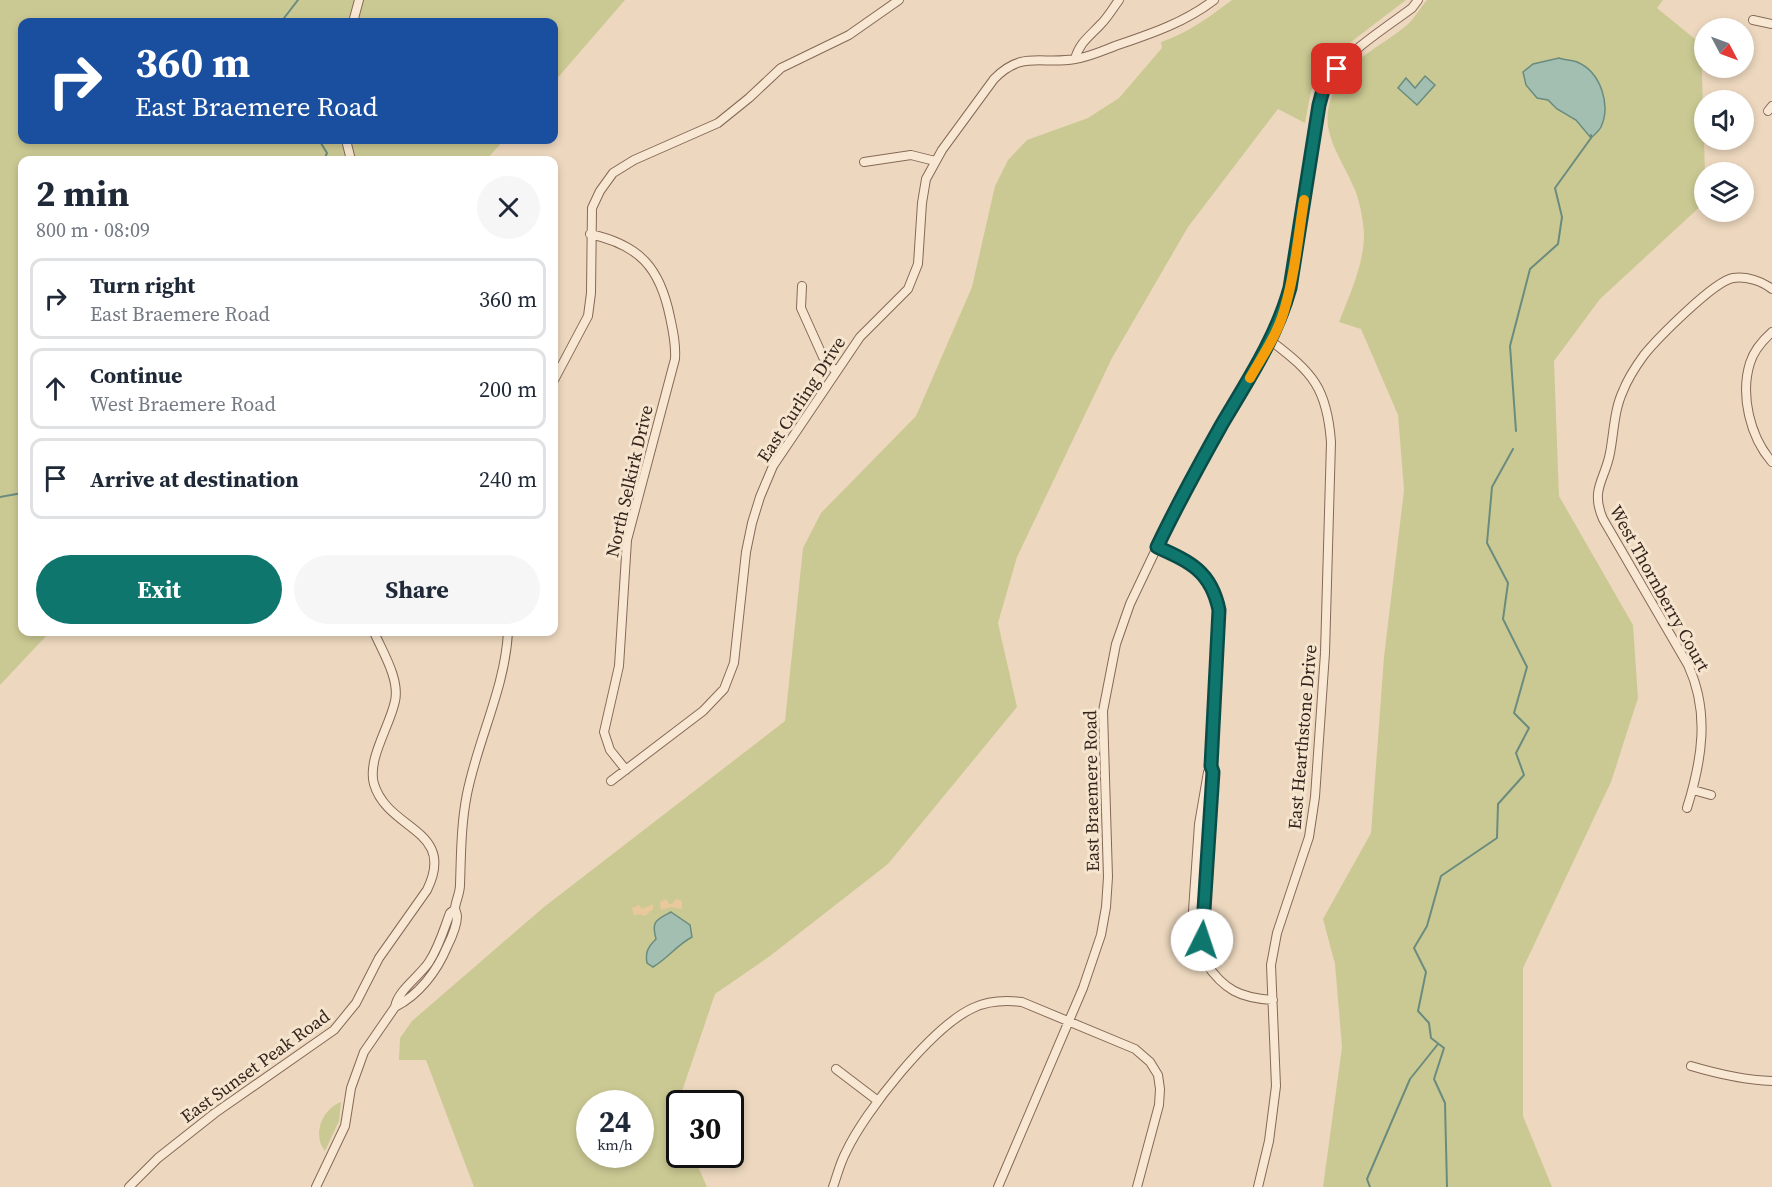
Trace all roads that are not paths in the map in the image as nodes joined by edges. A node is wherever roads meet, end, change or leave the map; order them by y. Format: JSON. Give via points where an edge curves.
{"nodes":[{"id":1,"x":359,"y":0,"type":"edge"},
{"id":2,"x":899,"y":0,"type":"edge"},
{"id":3,"x":1119,"y":0,"type":"edge"},
{"id":4,"x":1214,"y":0,"type":"edge"},
{"id":5,"x":1418,"y":0,"type":"edge"},
{"id":6,"x":354,"y":18,"type":"edge"},
{"id":7,"x":1754,"y":20,"type":"dead end"},
{"id":8,"x":1772,"y":24,"type":"edge"},
{"id":9,"x":1075,"y":59,"type":"junction"},
{"id":10,"x":935,"y":161,"type":"junction"},
{"id":11,"x":864,"y":162,"type":"dead end"},
{"id":12,"x":590,"y":234,"type":"junction"},
{"id":13,"x":802,"y":286,"type":"dead end"},
{"id":14,"x":1772,"y":289,"type":"edge"},
{"id":15,"x":1772,"y":332,"type":"edge"},
{"id":16,"x":1271,"y":341,"type":"junction"},
{"id":17,"x":836,"y":370,"type":"junction"},
{"id":18,"x":558,"y":372,"type":"edge"},
{"id":19,"x":1772,"y":462,"type":"edge"},
{"id":20,"x":1157,"y":547,"type":"junction"},
{"id":21,"x":377,"y":636,"type":"edge"},
{"id":22,"x":508,"y":636,"type":"edge"},
{"id":23,"x":626,"y":770,"type":"junction"},
{"id":24,"x":611,"y":781,"type":"dead end"},
{"id":25,"x":1693,"y":790,"type":"junction"},
{"id":26,"x":1711,"y":795,"type":"dead end"},
{"id":27,"x":1687,"y":808,"type":"dead end"},
{"id":28,"x":1273,"y":1000,"type":"junction"},
{"id":29,"x":1069,"y":1022,"type":"junction"},
{"id":30,"x":1691,"y":1066,"type":"dead end"},
{"id":31,"x":836,"y":1069,"type":"dead end"},
{"id":32,"x":1772,"y":1081,"type":"edge"},
{"id":33,"x":878,"y":1101,"type":"junction"},
{"id":34,"x":129,"y":1187,"type":"edge"},
{"id":35,"x":316,"y":1187,"type":"edge"},
{"id":36,"x":833,"y":1187,"type":"edge"},
{"id":37,"x":998,"y":1187,"type":"edge"},
{"id":38,"x":1137,"y":1187,"type":"edge"},
{"id":39,"x":1258,"y":1187,"type":"edge"}],
"edges":[{"from":1,"to":6,"type":"street"},
{"from":2,"to":12,"type":"street","via":[[849,34],[782,68],[718,123],[613,173],[592,208]]},
{"from":3,"to":9,"type":"street","via":[[1082,43]]},
{"from":4,"to":9,"type":"street","via":[[1191,17],[1166,28]]},
{"from":5,"to":16,"type":"street","name":"East Braemere Road","via":[[1343,62],[1323,90],[1290,288]]},
{"from":7,"to":8,"type":"street"},
{"from":9,"to":10,"type":"street","name":"East Curling Drive","via":[[1024,60],[1004,69]]},
{"from":10,"to":11,"type":"street","via":[[911,155]]},
{"from":10,"to":17,"type":"street","name":"East Curling Drive","via":[[926,178],[915,275],[901,298],[870,325]]},
{"from":12,"to":18,"type":"street","via":[[588,316]]},
{"from":12,"to":23,"type":"street","name":"North Selkirk Drive","via":[[621,243],[651,266],[662,284],[675,339],[675,358],[627,540],[619,666],[604,732],[610,750]]},
{"from":13,"to":17,"type":"street","via":[[801,308],[823,357]]},
{"from":14,"to":25,"type":"street","name":"West Thornberry Court","via":[[1751,279],[1733,278],[1720,284],[1658,340],[1622,392],[1610,454],[1598,486],[1599,510],[1688,664],[1695,684],[1702,747]]},
{"from":15,"to":19,"type":"street","via":[[1750,362],[1747,396],[1750,421]]},
{"from":16,"to":20,"type":"street","name":"East Braemere Road","via":[[1187,484]]},
{"from":16,"to":28,"type":"street","name":"East Hearthstone Drive","via":[[1294,358],[1319,388],[1329,415],[1331,442],[1325,653],[1315,797],[1309,837],[1277,933],[1271,965]]},
{"from":17,"to":23,"type":"street","name":"East Curling Drive","via":[[778,458],[760,497],[746,552],[734,663],[724,689]]},
{"from":20,"to":28,"type":"street","via":[[1188,561],[1202,573],[1215,592],[1219,610],[1211,766],[1199,824],[1193,943],[1197,954],[1223,984],[1254,999]]},
{"from":20,"to":29,"type":"street","name":"East Braemere Road","via":[[1130,604],[1109,673],[1103,711],[1106,907],[1092,964]]},
{"from":21,"to":34,"type":"street","name":"East Sunset Peak Road","via":[[394,681],[396,699],[374,764],[373,782],[380,800],[430,844],[435,854],[433,878],[379,958],[356,1004],[334,1030],[215,1113],[158,1158]]},
{"from":22,"to":35,"type":"street","via":[[499,685],[466,797],[457,917],[448,945],[439,964],[417,992],[395,1007],[364,1052],[351,1088],[345,1126]]},
{"from":23,"to":24,"type":"street","name":"East Curling Drive"},
{"from":25,"to":26,"type":"street"},
{"from":25,"to":27,"type":"street","name":"West Thornberry Court"},
{"from":28,"to":39,"type":"street","name":"East Hearthstone Drive","via":[[1275,1086],[1269,1141]]},
{"from":29,"to":33,"type":"street","via":[[1022,1002],[1005,1000],[971,1009],[937,1034]]},
{"from":29,"to":37,"type":"street","name":"East Braemere Road"},
{"from":29,"to":38,"type":"street","via":[[1135,1048],[1158,1075],[1159,1105]]},
{"from":30,"to":32,"type":"street","via":[[1721,1075]]},
{"from":31,"to":33,"type":"street"},
{"from":33,"to":36,"type":"street","via":[[846,1152]]}]}
